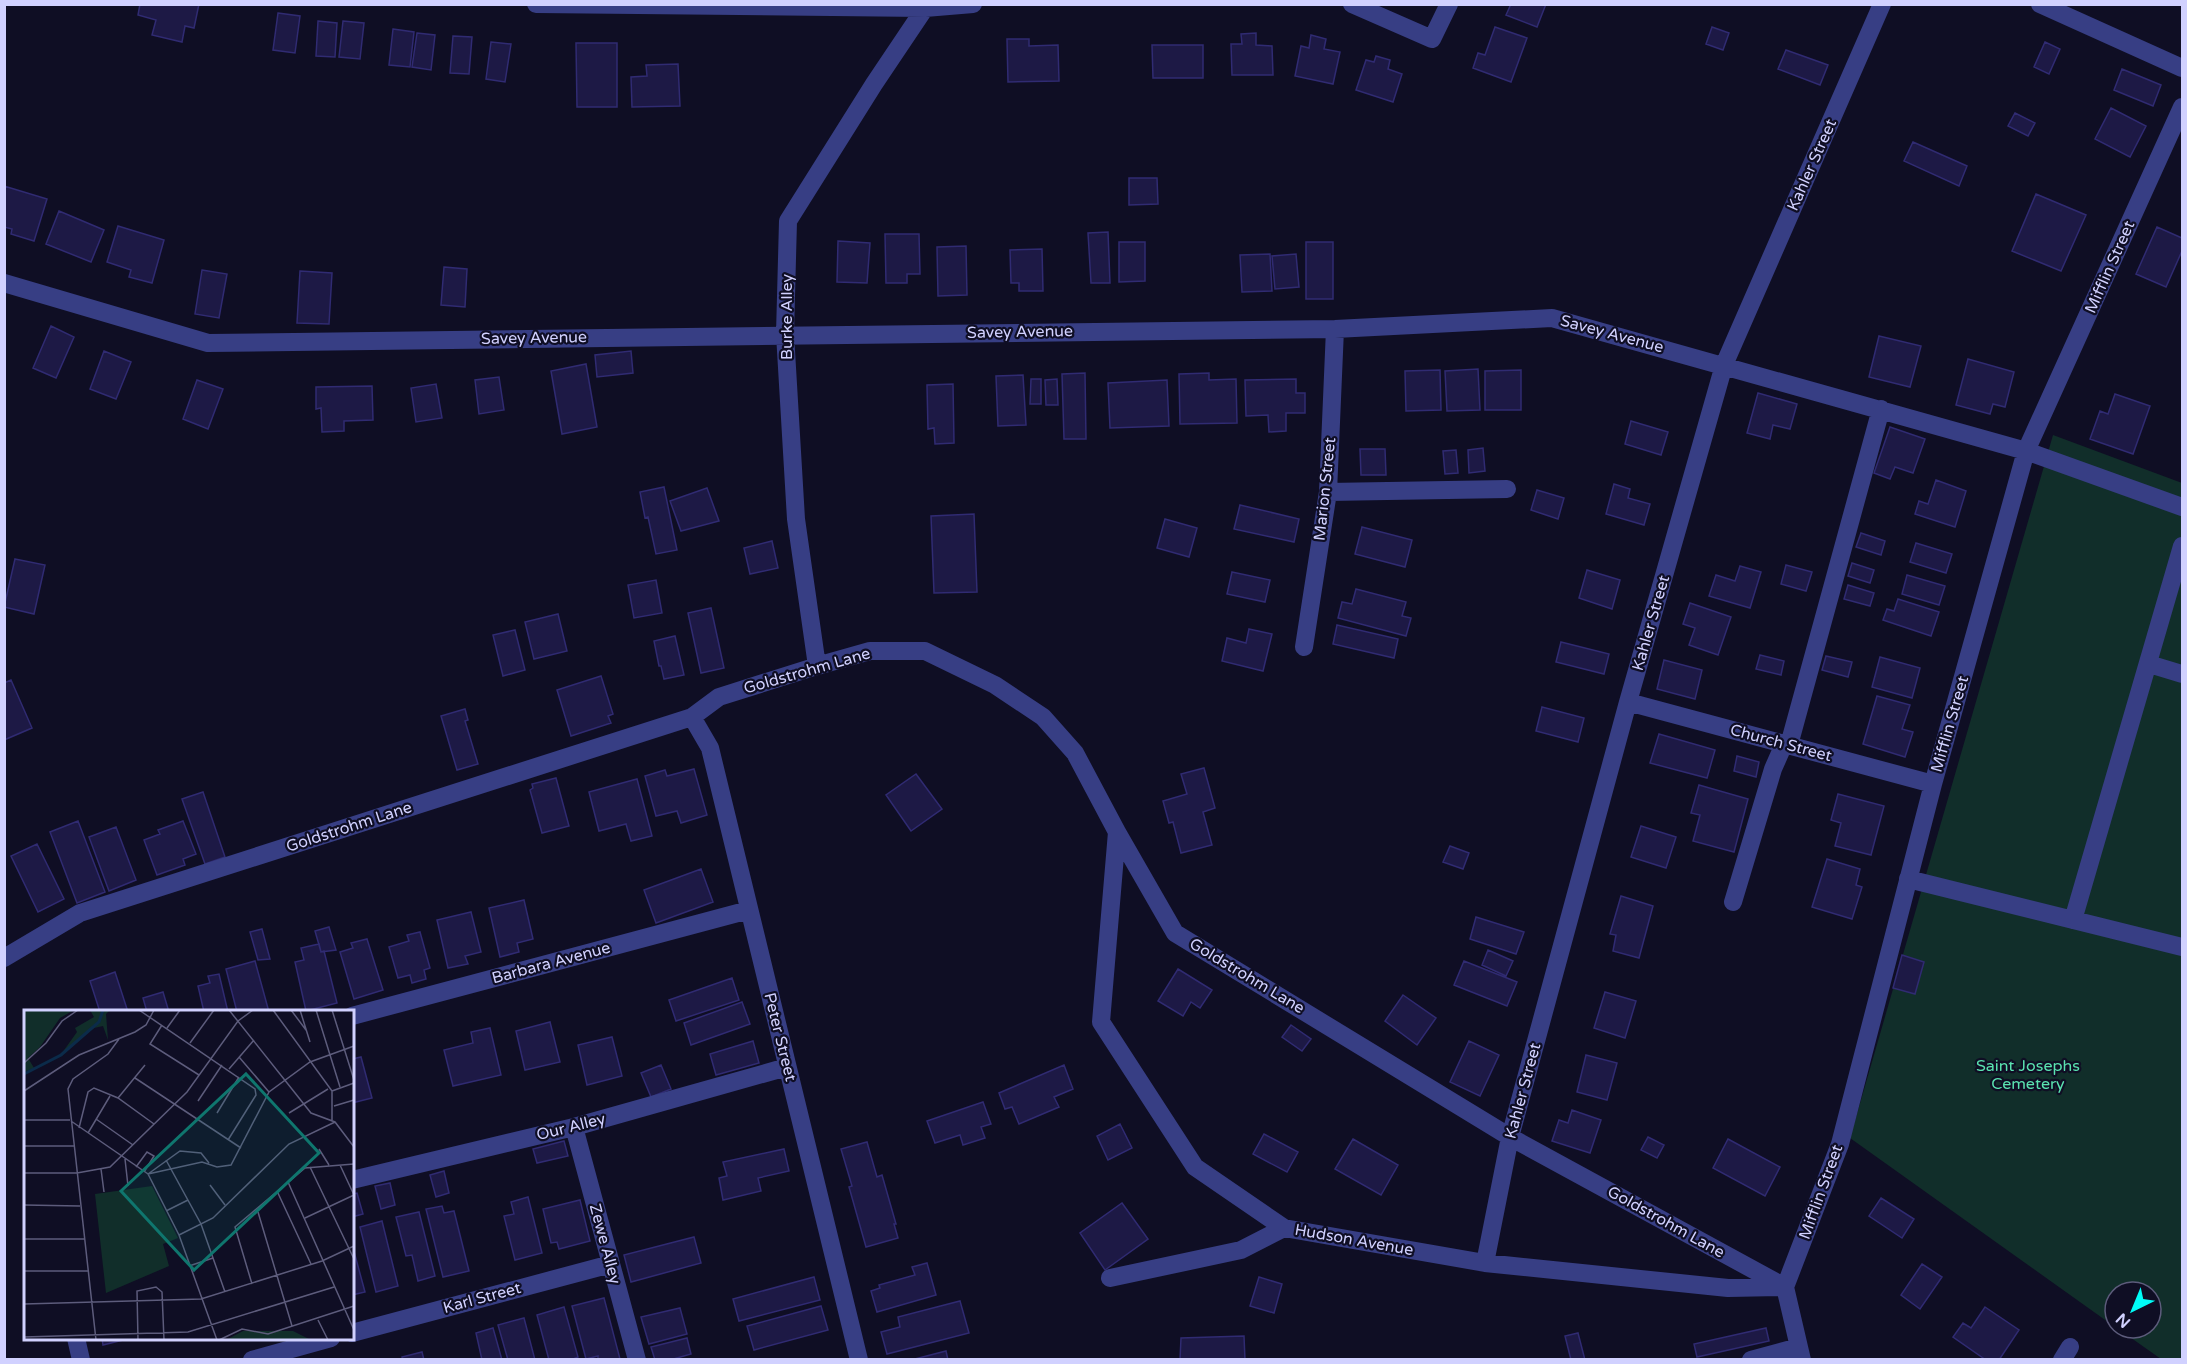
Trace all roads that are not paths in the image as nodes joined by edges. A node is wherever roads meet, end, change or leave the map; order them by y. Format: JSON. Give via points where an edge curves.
{"nodes":[{"id":1,"x":973,"y":4,"type":"edge"},
{"id":2,"x":1352,"y":4,"type":"edge"},
{"id":3,"x":1449,"y":4,"type":"edge"},
{"id":4,"x":1882,"y":4,"type":"edge"},
{"id":5,"x":2040,"y":4,"type":"edge"},
{"id":6,"x":545,"y":5,"type":"edge"},
{"id":7,"x":729,"y":5,"type":"edge"},
{"id":8,"x":925,"y":8,"type":"junction"},
{"id":9,"x":2182,"y":68,"type":"edge"},
{"id":10,"x":2182,"y":107,"type":"edge"},
{"id":11,"x":4,"y":283,"type":"edge"},
{"id":12,"x":1335,"y":329,"type":"junction"},
{"id":13,"x":785,"y":334,"type":"junction"},
{"id":14,"x":1724,"y":365,"type":"junction"},
{"id":15,"x":1881,"y":410,"type":"junction"},
{"id":16,"x":2026,"y":451,"type":"junction"},
{"id":17,"x":1507,"y":489,"type":"dead end"},
{"id":18,"x":1328,"y":492,"type":"junction"},
{"id":19,"x":2182,"y":507,"type":"edge"},
{"id":20,"x":2182,"y":546,"type":"edge"},
{"id":21,"x":1304,"y":647,"type":"dead end"},
{"id":22,"x":2149,"y":664,"type":"junction"},
{"id":23,"x":816,"y":666,"type":"junction"},
{"id":24,"x":2182,"y":674,"type":"edge"},
{"id":25,"x":1628,"y":702,"type":"junction"},
{"id":26,"x":692,"y":717,"type":"junction"},
{"id":27,"x":1787,"y":745,"type":"junction"},
{"id":28,"x":1933,"y":784,"type":"junction"},
{"id":29,"x":1117,"y":832,"type":"junction"},
{"id":30,"x":1908,"y":879,"type":"junction"},
{"id":31,"x":1733,"y":902,"type":"dead end"},
{"id":32,"x":749,"y":910,"type":"junction"},
{"id":33,"x":2073,"y":920,"type":"junction"},
{"id":34,"x":2182,"y":947,"type":"edge"},
{"id":35,"x":4,"y":958,"type":"edge"},
{"id":36,"x":354,"y":1015,"type":"edge"},
{"id":37,"x":788,"y":1067,"type":"junction"},
{"id":38,"x":574,"y":1128,"type":"junction"},
{"id":39,"x":1510,"y":1137,"type":"junction"},
{"id":40,"x":354,"y":1180,"type":"edge"},
{"id":41,"x":1284,"y":1228,"type":"junction"},
{"id":42,"x":1485,"y":1263,"type":"junction"},
{"id":43,"x":611,"y":1264,"type":"junction"},
{"id":44,"x":1110,"y":1278,"type":"dead end"},
{"id":45,"x":1785,"y":1287,"type":"junction"},
{"id":46,"x":354,"y":1332,"type":"edge"},
{"id":47,"x":76,"y":1340,"type":"edge"},
{"id":48,"x":323,"y":1340,"type":"edge"},
{"id":49,"x":1800,"y":1353,"type":"edge"},
{"id":50,"x":81,"y":1359,"type":"edge"},
{"id":51,"x":252,"y":1359,"type":"edge"},
{"id":52,"x":637,"y":1359,"type":"edge"},
{"id":53,"x":859,"y":1359,"type":"edge"},
{"id":54,"x":1751,"y":1359,"type":"edge"}],
"edges":[{"from":1,"to":8,"type":"street"},
{"from":2,"to":3,"type":"street","via":[[1432,39]]},
{"from":4,"to":14,"type":"street","name":"Kahler Street"},
{"from":5,"to":9,"type":"street"},
{"from":6,"to":7,"type":"street"},
{"from":7,"to":8,"type":"street"},
{"from":8,"to":13,"type":"street","name":"Burke Alley","via":[[788,221]]},
{"from":10,"to":16,"type":"street","name":"Mifflin Street"},
{"from":11,"to":13,"type":"street","name":"Savey Avenue","via":[[208,343]]},
{"from":12,"to":13,"type":"street","name":"Savey Avenue"},
{"from":12,"to":14,"type":"street","name":"Savey Avenue","via":[[1552,318]]},
{"from":12,"to":18,"type":"street","name":"Marion Street"},
{"from":13,"to":23,"type":"street","name":"Burke Alley","via":[[796,519]]},
{"from":14,"to":15,"type":"street","name":"Savey Avenue"},
{"from":14,"to":25,"type":"street","name":"Kahler Street"},
{"from":15,"to":16,"type":"street","name":"Savey Avenue"},
{"from":15,"to":27,"type":"street"},
{"from":16,"to":19,"type":"street","name":"Savey Avenue"},
{"from":16,"to":28,"type":"street","name":"Mifflin Street"},
{"from":17,"to":18,"type":"street"},
{"from":18,"to":21,"type":"street","name":"Marion Street"},
{"from":20,"to":22,"type":"street"},
{"from":22,"to":24,"type":"street"},
{"from":22,"to":33,"type":"street"},
{"from":23,"to":26,"type":"street","name":"Goldstrohm Lane","via":[[719,697]]},
{"from":23,"to":29,"type":"street","name":"Goldstrohm Lane","via":[[870,651],[925,651],[995,685],[1043,717],[1075,753]]},
{"from":25,"to":27,"type":"street","name":"Church Street"},
{"from":25,"to":39,"type":"street","name":"Kahler Street"},
{"from":26,"to":32,"type":"street","name":"Peter Street","via":[[710,748]]},
{"from":26,"to":35,"type":"street","name":"Goldstrohm Lane","via":[[80,913]]},
{"from":27,"to":28,"type":"street","name":"Church Street"},
{"from":27,"to":31,"type":"street","via":[[1773,769]]},
{"from":28,"to":30,"type":"street","name":"Mifflin Street"},
{"from":29,"to":39,"type":"street","name":"Goldstrohm Lane","via":[[1175,933]]},
{"from":29,"to":41,"type":"street","name":"Hudson Avenue","via":[[1101,1023],[1194,1167]]},
{"from":30,"to":33,"type":"street"},
{"from":30,"to":45,"type":"street","name":"Mifflin Street","via":[[1840,1144]]},
{"from":32,"to":36,"type":"street","name":"Barbara Avenue"},
{"from":32,"to":37,"type":"street","name":"Peter Street"},
{"from":33,"to":34,"type":"street"},
{"from":37,"to":38,"type":"street","name":"Our Alley"},
{"from":37,"to":53,"type":"street","name":"Peter Street"},
{"from":38,"to":40,"type":"street","name":"Our Alley"},
{"from":38,"to":43,"type":"street","name":"Zewe Alley"},
{"from":39,"to":42,"type":"street","name":"Kahler Street"},
{"from":39,"to":45,"type":"street","name":"Goldstrohm Lane"},
{"from":41,"to":42,"type":"street","name":"Hudson Avenue"},
{"from":41,"to":44,"type":"street","via":[[1240,1250]]},
{"from":42,"to":45,"type":"street","name":"Hudson Avenue","via":[[1728,1288]]},
{"from":43,"to":46,"type":"street","name":"Karl Street"},
{"from":43,"to":52,"type":"street","name":"Zewe Alley"},
{"from":45,"to":49,"type":"street"},
{"from":47,"to":50,"type":"street"},
{"from":48,"to":51,"type":"street"},
{"from":49,"to":54,"type":"street"}]}
